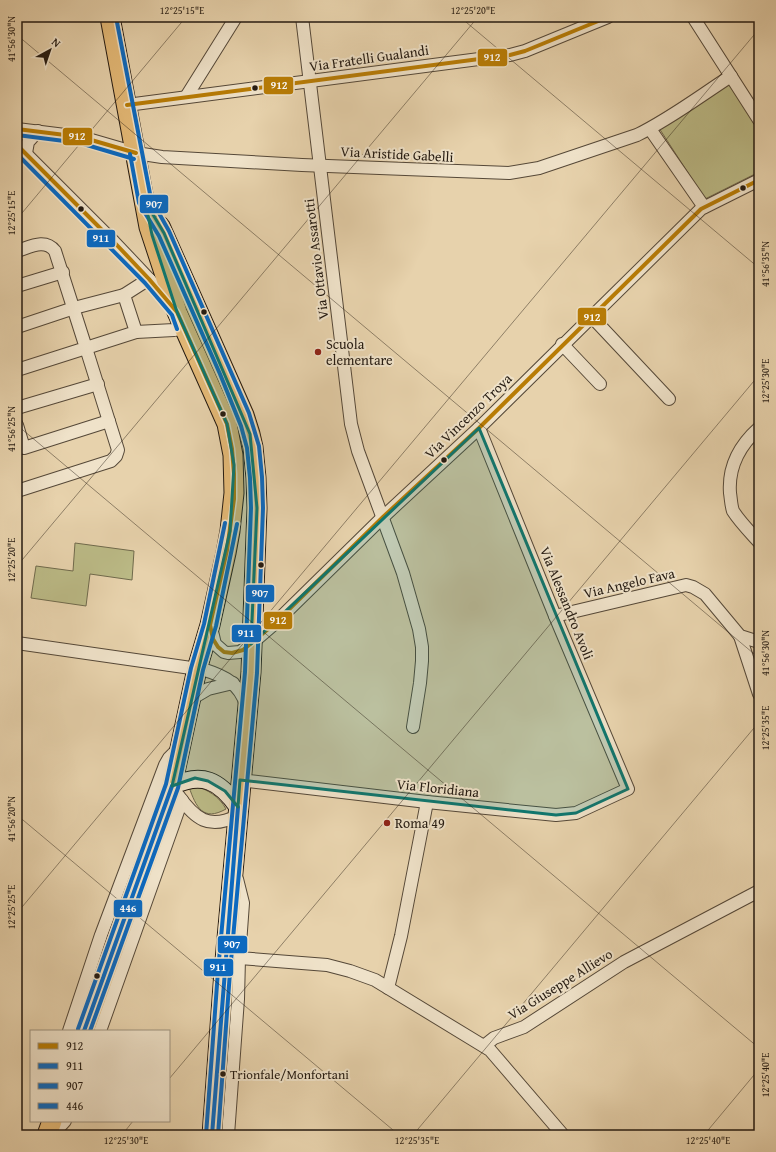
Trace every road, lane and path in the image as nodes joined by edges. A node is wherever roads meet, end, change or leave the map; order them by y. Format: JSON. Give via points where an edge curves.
{"nodes":[{"id":1,"x":110,"y":17,"type":"edge"},
{"id":2,"x":236,"y":17,"type":"edge"},
{"id":3,"x":302,"y":17,"type":"edge"},
{"id":4,"x":608,"y":17,"type":"edge"},
{"id":5,"x":693,"y":17,"type":"edge"},
{"id":6,"x":731,"y":76,"type":"junction"},
{"id":7,"x":310,"y":82,"type":"junction"},
{"id":8,"x":186,"y":97,"type":"junction"},
{"id":9,"x":127,"y":105,"type":"junction"},
{"id":10,"x":759,"y":120,"type":"edge"},
{"id":11,"x":17,"y":129,"type":"edge"},
{"id":12,"x":650,"y":129,"type":"junction"},
{"id":13,"x":38,"y":131,"type":"junction"},
{"id":14,"x":21,"y":149,"type":"edge"},
{"id":15,"x":136,"y":153,"type":"junction"},
{"id":16,"x":320,"y":166,"type":"junction"},
{"id":17,"x":759,"y":180,"type":"edge"},
{"id":18,"x":145,"y":201,"type":"junction"},
{"id":19,"x":704,"y":207,"type":"junction"},
{"id":20,"x":17,"y":251,"type":"edge"},
{"id":21,"x":63,"y":272,"type":"junction"},
{"id":22,"x":149,"y":279,"type":"junction"},
{"id":23,"x":17,"y":286,"type":"edge"},
{"id":24,"x":124,"y":295,"type":"junction"},
{"id":25,"x":74,"y":308,"type":"junction"},
{"id":26,"x":591,"y":316,"type":"junction"},
{"id":27,"x":181,"y":320,"type":"junction"},
{"id":28,"x":17,"y":327,"type":"edge"},
{"id":29,"x":136,"y":332,"type":"junction"},
{"id":30,"x":562,"y":344,"type":"junction"},
{"id":31,"x":86,"y":348,"type":"junction"},
{"id":32,"x":17,"y":370,"type":"edge"},
{"id":33,"x":98,"y":384,"type":"junction"},
{"id":34,"x":600,"y":384,"type":"dead end"},
{"id":35,"x":669,"y":399,"type":"dead end"},
{"id":36,"x":17,"y":408,"type":"edge"},
{"id":37,"x":109,"y":421,"type":"junction"},
{"id":38,"x":17,"y":425,"type":"edge"},
{"id":39,"x":479,"y":428,"type":"junction"},
{"id":40,"x":759,"y":428,"type":"edge"},
{"id":41,"x":20,"y":449,"type":"edge"},
{"id":42,"x":17,"y":491,"type":"edge"},
{"id":43,"x":383,"y":517,"type":"junction"},
{"id":44,"x":759,"y":542,"type":"edge"},
{"id":45,"x":555,"y":616,"type":"junction"},
{"id":46,"x":210,"y":625,"type":"junction"},
{"id":47,"x":740,"y":636,"type":"junction"},
{"id":48,"x":759,"y":642,"type":"edge"},
{"id":49,"x":17,"y":643,"type":"edge"},
{"id":50,"x":251,"y":644,"type":"junction"},
{"id":51,"x":197,"y":669,"type":"junction"},
{"id":52,"x":233,"y":683,"type":"junction"},
{"id":53,"x":759,"y":694,"type":"edge"},
{"id":54,"x":191,"y":699,"type":"junction"},
{"id":55,"x":248,"y":710,"type":"junction"},
{"id":56,"x":413,"y":727,"type":"dead end"},
{"id":57,"x":181,"y":747,"type":"junction"},
{"id":58,"x":240,"y":780,"type":"junction"},
{"id":59,"x":628,"y":789,"type":"joint"},
{"id":60,"x":177,"y":793,"type":"junction"},
{"id":61,"x":427,"y":802,"type":"junction"},
{"id":62,"x":238,"y":811,"type":"junction"},
{"id":63,"x":234,"y":869,"type":"junction"},
{"id":64,"x":759,"y":891,"type":"edge"},
{"id":65,"x":239,"y":958,"type":"junction"},
{"id":66,"x":388,"y":988,"type":"junction"},
{"id":67,"x":69,"y":1030,"type":"edge"},
{"id":68,"x":84,"y":1030,"type":"edge"},
{"id":69,"x":100,"y":1030,"type":"edge"},
{"id":70,"x":484,"y":1046,"type":"junction"},
{"id":71,"x":44,"y":1122,"type":"edge"},
{"id":72,"x":52,"y":1122,"type":"edge"},
{"id":73,"x":64,"y":1122,"type":"edge"},
{"id":74,"x":43,"y":1135,"type":"edge"},
{"id":75,"x":47,"y":1135,"type":"edge"},
{"id":76,"x":52,"y":1135,"type":"edge"},
{"id":77,"x":212,"y":1135,"type":"edge"},
{"id":78,"x":228,"y":1135,"type":"edge"},
{"id":79,"x":563,"y":1135,"type":"edge"}],
"edges":[{"from":1,"to":9,"type":"main road"},
{"from":2,"to":8,"type":"street"},
{"from":3,"to":7,"type":"street","name":"Via Ottavio Assarotti"},
{"from":4,"to":7,"type":"street","name":"Via Fratelli Gualandi","via":[[520,53]]},
{"from":5,"to":6,"type":"street"},
{"from":6,"to":10,"type":"street"},
{"from":6,"to":12,"type":"street","name":"Via Aristide Gabelli"},
{"from":7,"to":8,"type":"street","name":"Via Fratelli Gualandi"},
{"from":7,"to":16,"type":"street","name":"Via Ottavio Assarotti"},
{"from":8,"to":9,"type":"street","name":"Via Fratelli Gualandi"},
{"from":9,"to":15,"type":"main road"},
{"from":11,"to":13,"type":"street","name":"Via Aristide Gabelli"},
{"from":12,"to":16,"type":"street","name":"Via Aristide Gabelli","via":[[565,160],[520,172]]},
{"from":12,"to":19,"type":"street"},
{"from":13,"to":14,"type":"street"},
{"from":13,"to":15,"type":"street","name":"Via Aristide Gabelli","via":[[89,138]]},
{"from":14,"to":22,"type":"street"},
{"from":15,"to":16,"type":"street","name":"Via Aristide Gabelli"},
{"from":15,"to":18,"type":"main road"},
{"from":16,"to":43,"type":"street","name":"Via Ottavio Assarotti","via":[[351,424],[358,451]]},
{"from":17,"to":19,"type":"street","name":"Via Vincenzo Troya"},
{"from":18,"to":27,"type":"main road","via":[[152,235]]},
{"from":18,"to":50,"type":"main road","via":[[164,233],[226,372],[250,434],[257,508]]},
{"from":19,"to":26,"type":"street","name":"Via Vincenzo Troya"},
{"from":20,"to":21,"type":"street","via":[[40,244],[49,245],[55,251]]},
{"from":21,"to":23,"type":"street"},
{"from":21,"to":25,"type":"street"},
{"from":22,"to":24,"type":"street"},
{"from":22,"to":27,"type":"street"},
{"from":24,"to":25,"type":"street"},
{"from":24,"to":29,"type":"street"},
{"from":25,"to":28,"type":"street"},
{"from":25,"to":31,"type":"street"},
{"from":26,"to":30,"type":"street","name":"Via Vincenzo Troya"},
{"from":26,"to":35,"type":"street"},
{"from":27,"to":29,"type":"street","via":[[174,330]]},
{"from":27,"to":46,"type":"main road","via":[[227,424],[233,460],[234,493],[230,531]]},
{"from":29,"to":31,"type":"street"},
{"from":30,"to":34,"type":"street"},
{"from":30,"to":39,"type":"street","name":"Via Vincenzo Troya"},
{"from":31,"to":32,"type":"street"},
{"from":31,"to":33,"type":"street"},
{"from":33,"to":36,"type":"street"},
{"from":33,"to":37,"type":"street"},
{"from":37,"to":41,"type":"street"},
{"from":37,"to":42,"type":"street","via":[[118,450],[111,461]]},
{"from":38,"to":41,"type":"street"},
{"from":39,"to":43,"type":"street","name":"Via Vincenzo Troya"},
{"from":39,"to":45,"type":"street","name":"Via Alessandro Avoli"},
{"from":40,"to":44,"type":"street","via":[[739,450],[731,472],[730,486],[733,510]]},
{"from":43,"to":50,"type":"street","name":"Via Vincenzo Troya"},
{"from":43,"to":56,"type":"street","name":"Via Ottavio Assarotti","via":[[404,573],[422,646],[420,683]]},
{"from":45,"to":47,"type":"street","name":"Via Angelo Fava","via":[[686,585],[705,594]]},
{"from":45,"to":59,"type":"street","name":"Via Alessandro Avoli"},
{"from":46,"to":50,"type":"street","name":"Via Vincenzo Troya","via":[[215,644],[224,652],[240,652]]},
{"from":46,"to":51,"type":"main road"},
{"from":47,"to":48,"type":"street"},
{"from":47,"to":53,"type":"street"},
{"from":49,"to":51,"type":"street"},
{"from":50,"to":55,"type":"main road"},
{"from":51,"to":52,"type":"street"},
{"from":51,"to":54,"type":"main road"},
{"from":52,"to":54,"type":"street","via":[[208,689]]},
{"from":52,"to":55,"type":"street","via":[[243,696]]},
{"from":54,"to":57,"type":"main road"},
{"from":55,"to":58,"type":"main road"},
{"from":57,"to":60,"type":"main road"},
{"from":57,"to":67,"type":"street","via":[[165,765],[101,935]]},
{"from":58,"to":61,"type":"street","name":"Via Floridiana"},
{"from":58,"to":62,"type":"main road"},
{"from":59,"to":61,"type":"street","name":"Via Floridiana","via":[[580,812],[567,815]]},
{"from":60,"to":62,"type":"street","via":[[195,814],[205,821],[223,822]]},
{"from":60,"to":62,"type":"main road","via":[[186,780],[195,778],[208,781],[226,791]]},
{"from":60,"to":68,"type":"main road"},
{"from":60,"to":69,"type":"street"},
{"from":61,"to":66,"type":"street"},
{"from":62,"to":63,"type":"main road"},
{"from":63,"to":65,"type":"street","via":[[243,903]]},
{"from":63,"to":77,"type":"main road"},
{"from":64,"to":70,"type":"street","name":"Via Giuseppe Allievo","via":[[624,962],[524,1027],[494,1038]]},
{"from":65,"to":66,"type":"street","via":[[341,968],[368,977]]},
{"from":65,"to":78,"type":"street"},
{"from":66,"to":70,"type":"street"},
{"from":70,"to":79,"type":"street","via":[[499,1059]]},
{"from":71,"to":74,"type":"street"},
{"from":72,"to":75,"type":"main road"},
{"from":73,"to":76,"type":"street"}]}
